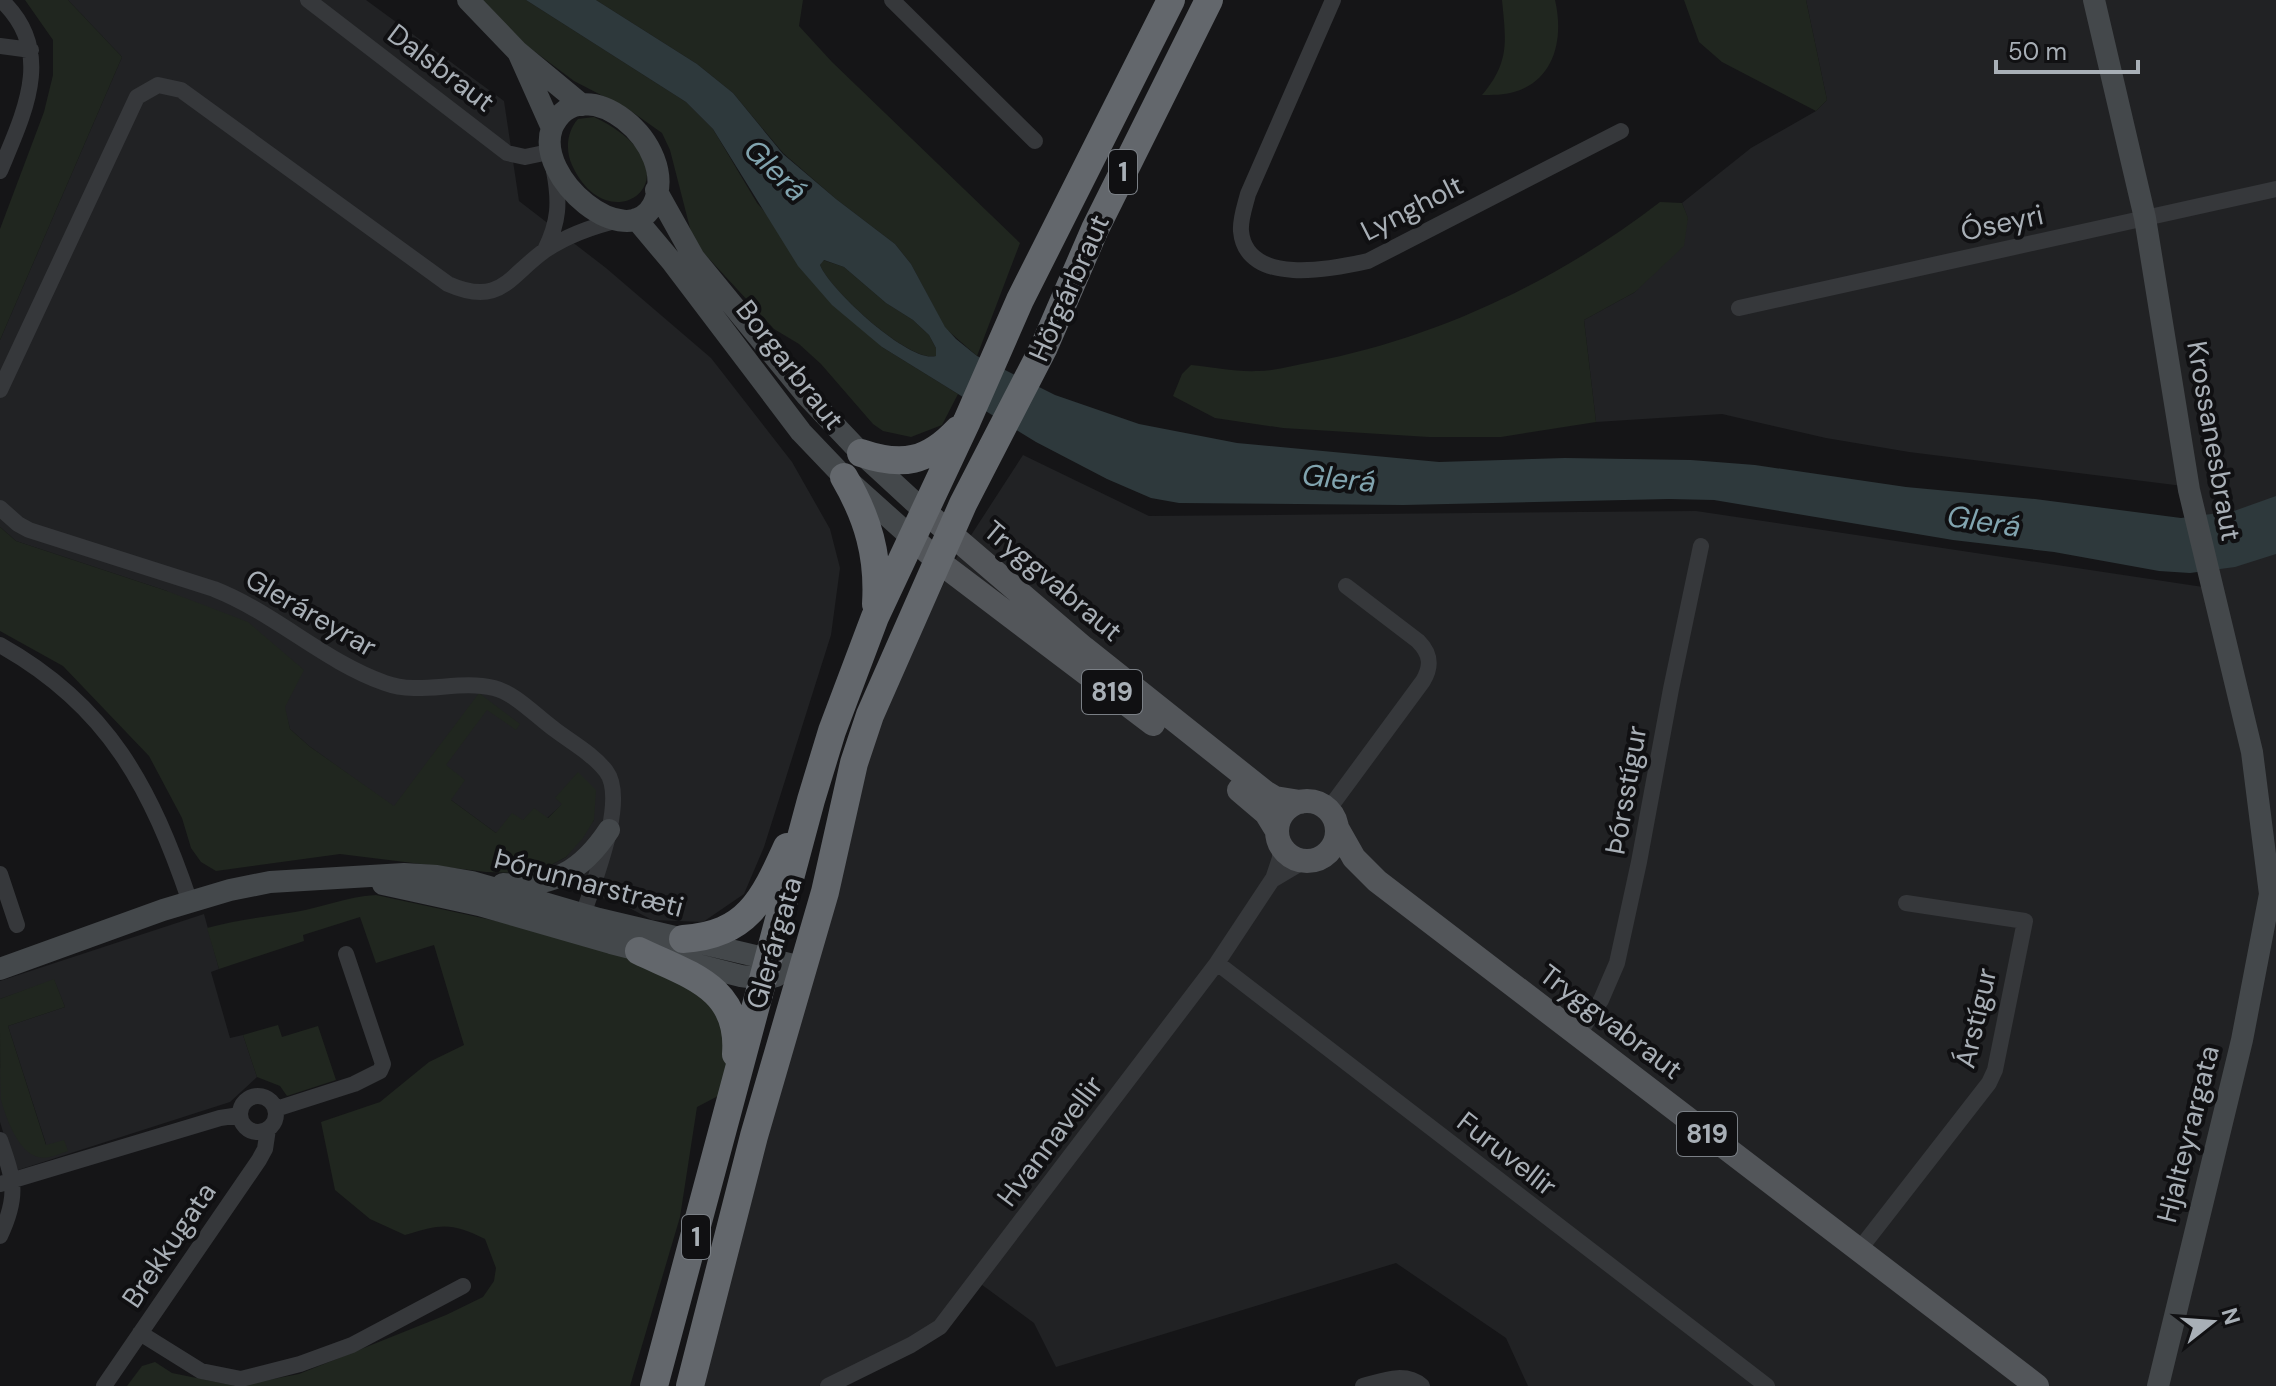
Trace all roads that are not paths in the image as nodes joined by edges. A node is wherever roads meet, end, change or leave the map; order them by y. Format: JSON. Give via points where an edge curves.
{"nodes":[{"id":1,"x":1,"y":0,"type":"edge"},
{"id":2,"x":308,"y":0,"type":"edge"},
{"id":3,"x":468,"y":0,"type":"edge"},
{"id":4,"x":892,"y":0,"type":"edge"},
{"id":5,"x":1171,"y":0,"type":"edge"},
{"id":6,"x":1209,"y":0,"type":"edge"},
{"id":7,"x":1333,"y":0,"type":"edge"},
{"id":8,"x":2094,"y":0,"type":"edge"},
{"id":9,"x":0,"y":46,"type":"edge"},
{"id":10,"x":31,"y":50,"type":"junction"},
{"id":11,"x":518,"y":52,"type":"junction"},
{"id":12,"x":582,"y":105,"type":"junction"},
{"id":13,"x":552,"y":128,"type":"junction"},
{"id":14,"x":1621,"y":131,"type":"dead end"},
{"id":15,"x":1035,"y":141,"type":"dead end"},
{"id":16,"x":551,"y":160,"type":"junction"},
{"id":17,"x":0,"y":171,"type":"edge"},
{"id":18,"x":2276,"y":189,"type":"edge"},
{"id":19,"x":656,"y":190,"type":"junction"},
{"id":20,"x":2145,"y":218,"type":"junction"},
{"id":21,"x":628,"y":219,"type":"junction"},
{"id":22,"x":545,"y":250,"type":"junction"},
{"id":23,"x":1739,"y":308,"type":"dead end"},
{"id":24,"x":0,"y":390,"type":"edge"},
{"id":25,"x":967,"y":421,"type":"junction"},
{"id":26,"x":861,"y":453,"type":"junction"},
{"id":27,"x":844,"y":477,"type":"junction"},
{"id":28,"x":0,"y":508,"type":"edge"},
{"id":29,"x":924,"y":511,"type":"junction"},
{"id":30,"x":950,"y":533,"type":"junction"},
{"id":31,"x":911,"y":537,"type":"junction"},
{"id":32,"x":1701,"y":546,"type":"dead end"},
{"id":33,"x":938,"y":561,"type":"junction"},
{"id":34,"x":1346,"y":586,"type":"dead end"},
{"id":35,"x":875,"y":617,"type":"junction"},
{"id":36,"x":0,"y":645,"type":"edge"},
{"id":37,"x":811,"y":800,"type":"junction"},
{"id":38,"x":1300,"y":802,"type":"junction"},
{"id":39,"x":1333,"y":819,"type":"junction"},
{"id":40,"x":609,"y":830,"type":"junction"},
{"id":41,"x":1278,"y":838,"type":"junction"},
{"id":42,"x":1311,"y":860,"type":"junction"},
{"id":43,"x":0,"y":874,"type":"edge"},
{"id":44,"x":358,"y":878,"type":"junction"},
{"id":45,"x":1272,"y":880,"type":"junction"},
{"id":46,"x":1377,"y":881,"type":"junction"},
{"id":47,"x":472,"y":882,"type":"junction"},
{"id":48,"x":2273,"y":894,"type":"edge"},
{"id":49,"x":190,"y":902,"type":"junction"},
{"id":50,"x":1906,"y":903,"type":"dead end"},
{"id":51,"x":580,"y":924,"type":"junction"},
{"id":52,"x":17,"y":925,"type":"dead end"},
{"id":53,"x":683,"y":939,"type":"junction"},
{"id":54,"x":639,"y":951,"type":"junction"},
{"id":55,"x":346,"y":954,"type":"dead end"},
{"id":56,"x":1217,"y":963,"type":"junction"},
{"id":57,"x":788,"y":964,"type":"junction"},
{"id":58,"x":0,"y":969,"type":"edge"},
{"id":59,"x":1578,"y":1035,"type":"junction"},
{"id":60,"x":733,"y":1086,"type":"junction"},
{"id":61,"x":276,"y":1109,"type":"junction"},
{"id":62,"x":240,"y":1115,"type":"junction"},
{"id":63,"x":268,"y":1129,"type":"junction"},
{"id":64,"x":0,"y":1140,"type":"edge"},
{"id":65,"x":7,"y":1182,"type":"edge"},
{"id":66,"x":0,"y":1236,"type":"edge"},
{"id":67,"x":1859,"y":1250,"type":"junction"},
{"id":68,"x":463,"y":1286,"type":"dead end"},
{"id":69,"x":140,"y":1333,"type":"junction"},
{"id":70,"x":1418,"y":1383,"type":"edge"},
{"id":71,"x":104,"y":1386,"type":"edge"},
{"id":72,"x":654,"y":1386,"type":"edge"},
{"id":73,"x":690,"y":1386,"type":"edge"},
{"id":74,"x":828,"y":1386,"type":"edge"},
{"id":75,"x":1363,"y":1386,"type":"edge"},
{"id":76,"x":1767,"y":1386,"type":"edge"},
{"id":77,"x":2037,"y":1386,"type":"edge"},
{"id":78,"x":2158,"y":1386,"type":"edge"}],
"edges":[{"from":1,"to":10,"type":"street","via":[[17,14]]},
{"from":2,"to":16,"type":"street","name":"Dalsbraut","via":[[507,153]]},
{"from":3,"to":11,"type":"street","name":"Borgarbraut"},
{"from":4,"to":15,"type":"street"},
{"from":5,"to":25,"type":"highway","name":"Hörgárbraut","number":"1","via":[[1020,300]]},
{"from":6,"to":30,"type":"highway","name":"Hörgárbraut","number":"1"},
{"from":7,"to":14,"type":"street","name":"Lyngholt","via":[[1242,216],[1245,246],[1266,266],[1283,271],[1368,261]]},
{"from":8,"to":20,"type":"street","name":"Krossanesbraut"},
{"from":9,"to":10,"type":"street"},
{"from":10,"to":17,"type":"street","via":[[32,82]]},
{"from":11,"to":12,"type":"street","name":"Borgarbraut"},
{"from":11,"to":13,"type":"street","name":"Borgarbraut"},
{"from":12,"to":13,"type":"street","via":[[565,111]]},
{"from":12,"to":19,"type":"street","name":"Borgarbraut","via":[[615,112],[643,138],[654,155]]},
{"from":13,"to":16,"type":"street"},
{"from":16,"to":21,"type":"street","name":"Borgarbraut","via":[[581,201],[603,214]]},
{"from":16,"to":22,"type":"street","via":[[560,201]]},
{"from":18,"to":20,"type":"street","name":"Óseyri"},
{"from":19,"to":21,"type":"street","via":[[647,212]]},
{"from":19,"to":26,"type":"street","name":"Borgarbraut","via":[[694,258]]},
{"from":20,"to":23,"type":"street","name":"Óseyri"},
{"from":20,"to":48,"type":"street","name":"Krossanesbraut","via":[[2189,490],[2252,752]]},
{"from":21,"to":22,"type":"street","via":[[583,231]]},
{"from":21,"to":27,"type":"street","name":"Borgarbraut","via":[[683,276],[801,432]]},
{"from":22,"to":24,"type":"street","via":[[509,283],[492,290],[461,290],[181,90],[158,85],[137,97]]},
{"from":25,"to":26,"type":"highway","via":[[941,448],[912,459],[883,460]]},
{"from":25,"to":29,"type":"highway","name":"Hörgárbraut","number":"1"},
{"from":26,"to":29,"type":"street","name":"Borgarbraut"},
{"from":27,"to":31,"type":"street","name":"Borgarbraut"},
{"from":27,"to":35,"type":"highway","via":[[872,537]]},
{"from":28,"to":40,"type":"street","name":"Gleráreyrar","via":[[29,530],[244,601],[313,647],[387,684],[409,689],[479,686],[506,693],[607,772],[614,795]]},
{"from":29,"to":30,"type":"main road","name":"Tryggvabraut","number":"819"},
{"from":29,"to":31,"type":"highway","name":"Glerárgata","number":"1"},
{"from":30,"to":33,"type":"highway","name":"Glerárgata","number":"1"},
{"from":30,"to":38,"type":"main road","name":"Tryggvabraut","number":"819","via":[[1265,792]]},
{"from":31,"to":33,"type":"main road","name":"Tryggvabraut","number":"819"},
{"from":31,"to":35,"type":"highway","name":"Glerárgata","number":"1"},
{"from":32,"to":59,"type":"street","name":"Þórsstígur","via":[[1617,963]]},
{"from":33,"to":41,"type":"main road","name":"Tryggvabraut","number":"819","via":[[1257,804]]},
{"from":33,"to":57,"type":"highway","name":"Glerárgata","number":"1","via":[[866,727],[825,892]]},
{"from":34,"to":39,"type":"street","via":[[1418,641],[1430,659],[1423,681]]},
{"from":35,"to":37,"type":"highway","name":"Glerárgata","number":"1"},
{"from":36,"to":49,"type":"street","via":[[65,690],[123,755],[154,806]]},
{"from":37,"to":53,"type":"highway","via":[[751,912],[723,932]]},
{"from":37,"to":57,"type":"highway","name":"Glerárgata","number":"1"},
{"from":38,"to":39,"type":"main road","name":"Tryggvabraut","number":"819","via":[[1320,804]]},
{"from":38,"to":41,"type":"main road","via":[[1283,813]]},
{"from":39,"to":42,"type":"main road","via":[[1332,847]]},
{"from":39,"to":46,"type":"main road","name":"Tryggvabraut","number":"819","via":[[1354,858]]},
{"from":40,"to":47,"type":"street","via":[[587,860],[563,875],[519,885]]},
{"from":40,"to":51,"type":"street","name":"Gleráreyrar"},
{"from":41,"to":42,"type":"main road","name":"Tryggvabraut","number":"819","via":[[1290,856]]},
{"from":41,"to":45,"type":"street","name":"Hvannavellir","via":[[1280,858]]},
{"from":42,"to":45,"type":"street","name":"Hvannavellir"},
{"from":42,"to":46,"type":"main road","name":"Tryggvabraut","number":"819","via":[[1347,867]]},
{"from":43,"to":52,"type":"street"},
{"from":44,"to":47,"type":"street","name":"Þórunnarstræti","via":[[404,874]]},
{"from":44,"to":49,"type":"street","name":"Þórunnarstræti","via":[[270,882]]},
{"from":44,"to":51,"type":"street","name":"Þórunnarstræti"},
{"from":45,"to":56,"type":"street","name":"Hvannavellir"},
{"from":46,"to":59,"type":"main road","name":"Tryggvabraut","number":"819"},
{"from":47,"to":51,"type":"street","name":"Þórunnarstræti"},
{"from":48,"to":78,"type":"street","name":"Hjalteyrargata"},
{"from":49,"to":58,"type":"street","name":"Þórunnarstræti"},
{"from":50,"to":67,"type":"street","name":"Árstígur","via":[[2025,921],[1989,1083]]},
{"from":51,"to":53,"type":"street","name":"Þórunnarstræti"},
{"from":51,"to":54,"type":"street","name":"Þórunnarstræti"},
{"from":53,"to":57,"type":"street","name":"Þórunnarstræti"},
{"from":54,"to":57,"type":"street","name":"Þórunnarstræti","via":[[741,976]]},
{"from":54,"to":60,"type":"highway","via":[[704,983],[725,1002],[736,1027]]},
{"from":55,"to":61,"type":"street","via":[[383,1064],[380,1071]]},
{"from":56,"to":74,"type":"street","name":"Hvannavellir","via":[[940,1327]]},
{"from":56,"to":76,"type":"street","name":"Furuvellir"},
{"from":57,"to":60,"type":"highway","name":"Glerárgata","number":"1"},
{"from":57,"to":73,"type":"highway","name":"Glerárgata","number":"1","via":[[754,1136]]},
{"from":59,"to":67,"type":"main road","name":"Tryggvabraut","number":"819"},
{"from":60,"to":72,"type":"highway","name":"Glerárgata","number":"1"},
{"from":61,"to":62,"type":"street","via":[[270,1099],[254,1096]]},
{"from":61,"to":63,"type":"street","via":[[276,1121]]},
{"from":62,"to":63,"type":"street","via":[[250,1130]]},
{"from":62,"to":65,"type":"street"},
{"from":63,"to":69,"type":"street","name":"Brekkugata","via":[[259,1160]]},
{"from":64,"to":65,"type":"street"},
{"from":65,"to":66,"type":"street","via":[[10,1214]]},
{"from":67,"to":77,"type":"main road","name":"Tryggvabraut","number":"819"},
{"from":68,"to":69,"type":"street","via":[[352,1345],[241,1379],[201,1371]]},
{"from":69,"to":71,"type":"street","name":"Brekkugata"},
{"from":70,"to":75,"type":"street","via":[[1399,1377]]}]}
